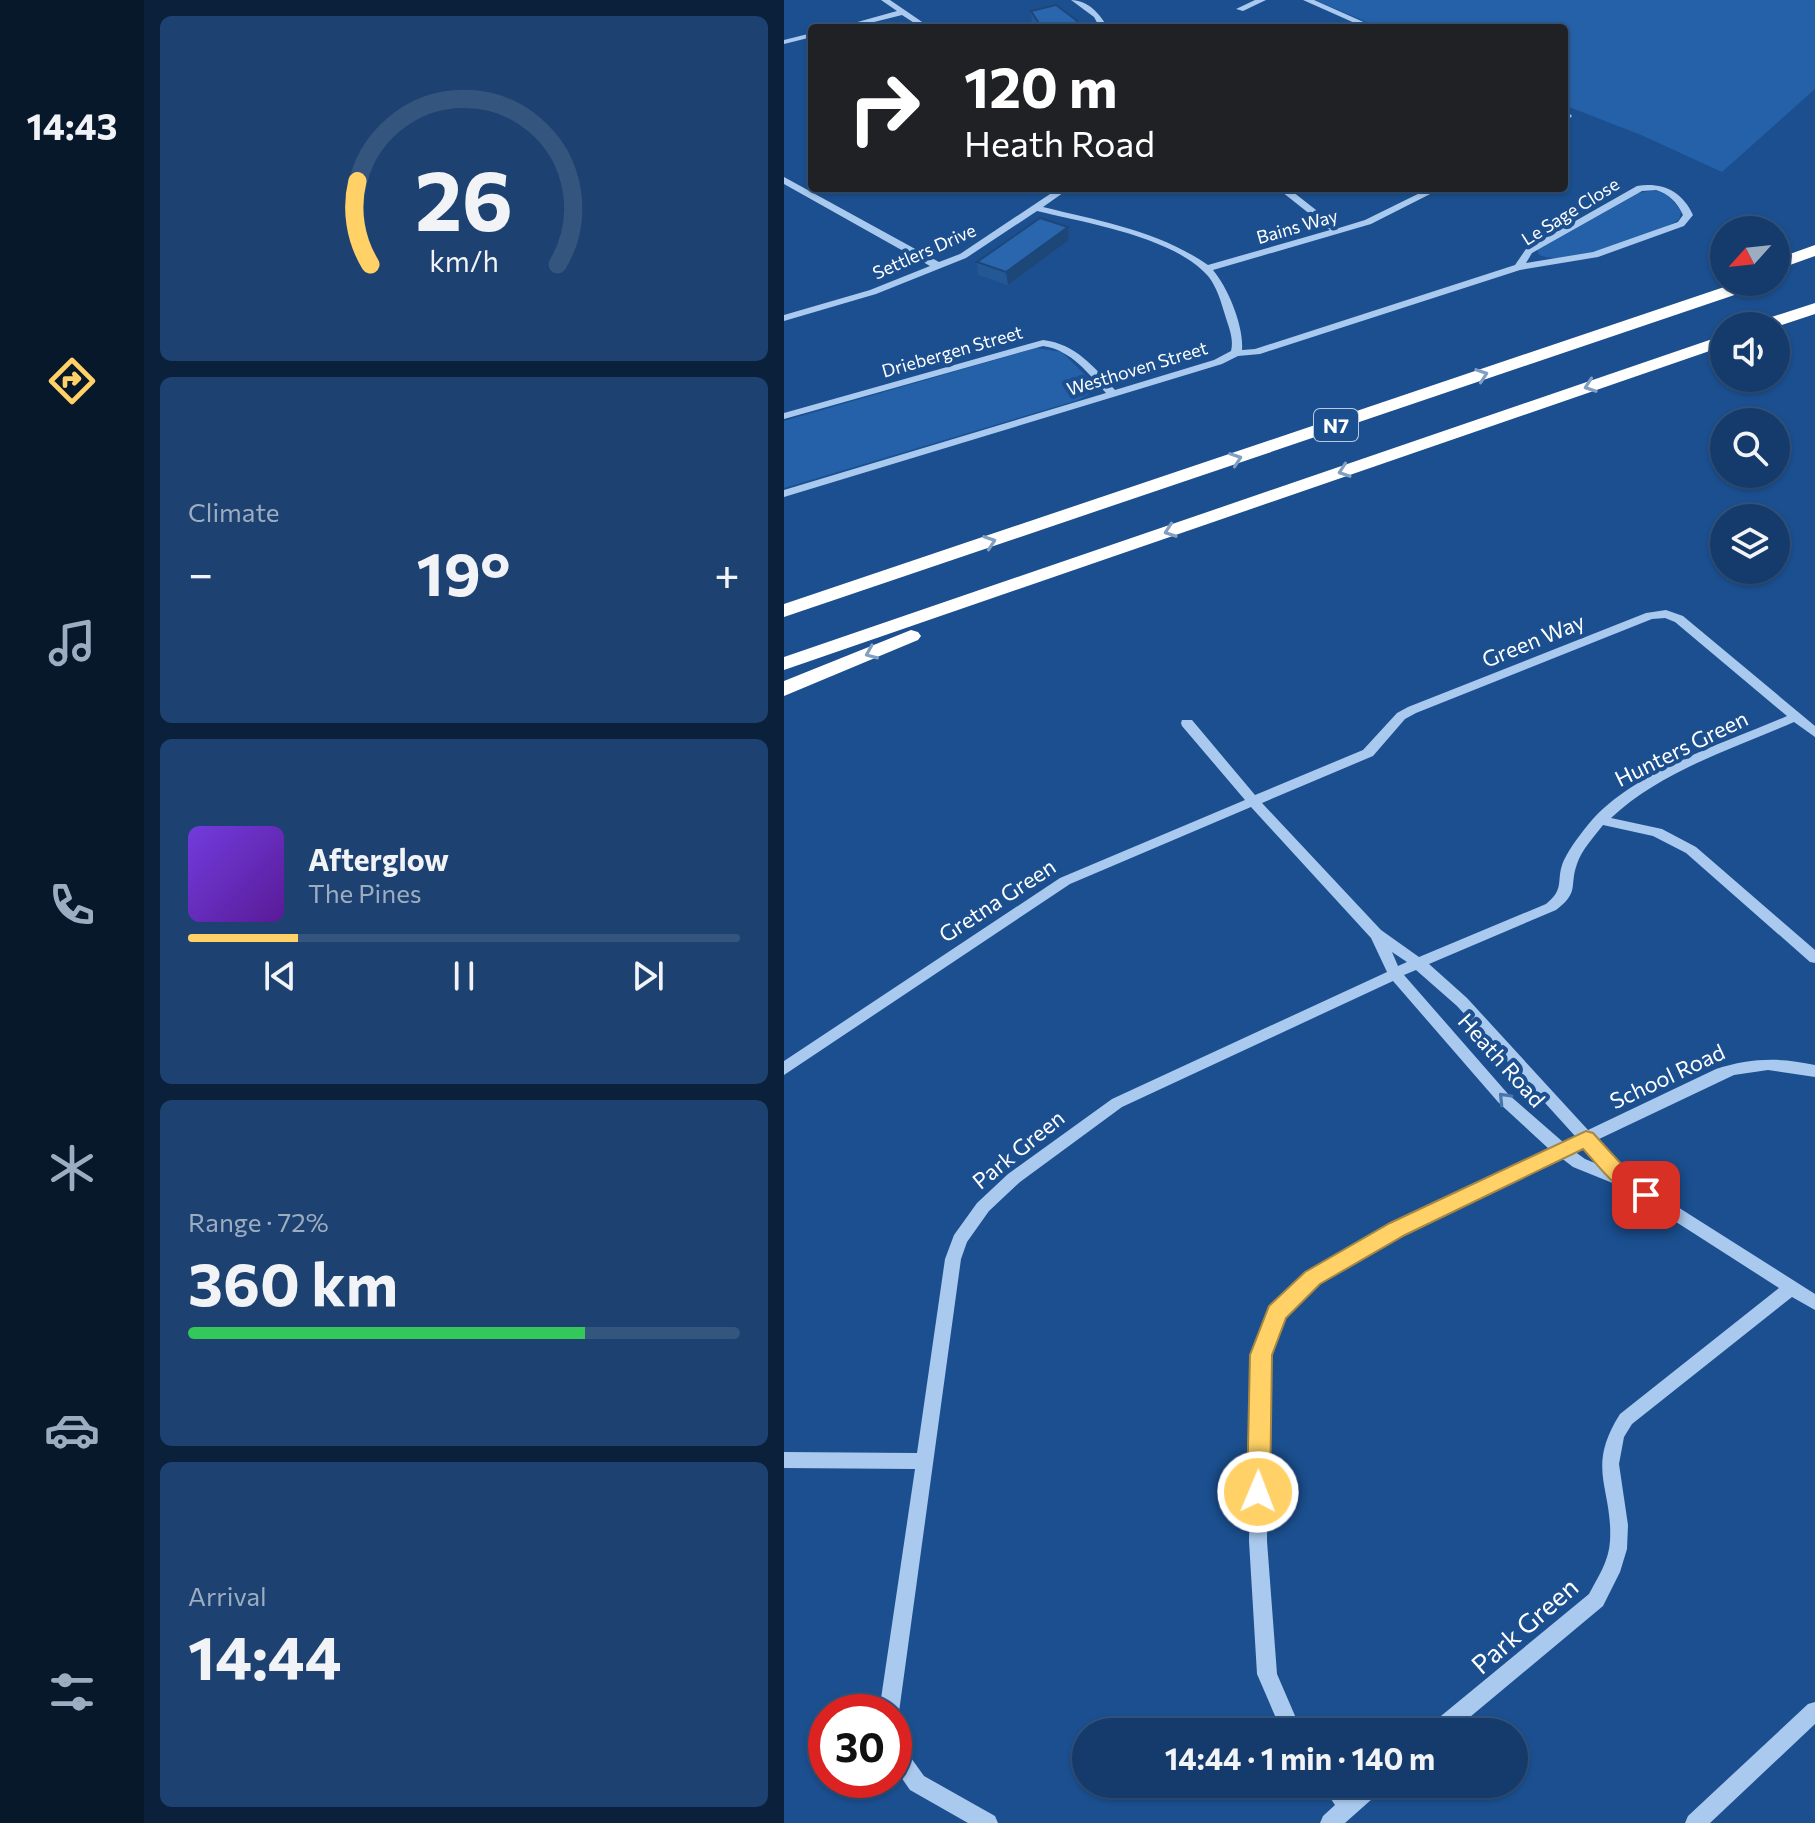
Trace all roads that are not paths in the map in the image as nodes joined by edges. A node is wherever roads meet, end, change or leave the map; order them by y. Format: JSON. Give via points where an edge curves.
{"nodes":[{"id":1,"x":885,"y":0,"type":"edge"},
{"id":2,"x":1075,"y":0,"type":"edge"},
{"id":3,"x":1262,"y":0,"type":"edge"},
{"id":4,"x":1307,"y":0,"type":"edge"},
{"id":5,"x":1240,"y":9,"type":"dead end"},
{"id":6,"x":903,"y":12,"type":"junction"},
{"id":7,"x":856,"y":24,"type":"edge"},
{"id":8,"x":921,"y":24,"type":"edge"},
{"id":9,"x":1102,"y":24,"type":"edge"},
{"id":10,"x":1364,"y":24,"type":"edge"},
{"id":11,"x":808,"y":36,"type":"edge"},
{"id":12,"x":784,"y":42,"type":"edge"},
{"id":13,"x":784,"y":180,"type":"edge"},
{"id":14,"x":811,"y":192,"type":"edge"},
{"id":15,"x":1059,"y":192,"type":"edge"},
{"id":16,"x":1287,"y":192,"type":"edge"},
{"id":17,"x":1429,"y":192,"type":"edge"},
{"id":18,"x":805,"y":194,"type":"junction"},
{"id":19,"x":1037,"y":208,"type":"junction"},
{"id":20,"x":1337,"y":231,"type":"junction"},
{"id":21,"x":1815,"y":250,"type":"edge"},
{"id":22,"x":1790,"y":260,"type":"edge"},
{"id":23,"x":1815,"y":263,"type":"edge"},
{"id":24,"x":938,"y":266,"type":"junction"},
{"id":25,"x":1518,"y":267,"type":"junction"},
{"id":26,"x":1206,"y":269,"type":"junction"},
{"id":27,"x":1790,"y":271,"type":"edge"},
{"id":28,"x":1714,"y":296,"type":"edge"},
{"id":29,"x":1815,"y":308,"type":"edge"},
{"id":30,"x":1790,"y":316,"type":"edge"},
{"id":31,"x":784,"y":318,"type":"edge"},
{"id":32,"x":1815,"y":322,"type":"edge"},
{"id":33,"x":1790,"y":330,"type":"edge"},
{"id":34,"x":1710,"y":345,"type":"edge"},
{"id":35,"x":1236,"y":353,"type":"junction"},
{"id":36,"x":1710,"y":356,"type":"edge"},
{"id":37,"x":1663,"y":361,"type":"junction"},
{"id":38,"x":1113,"y":394,"type":"junction"},
{"id":39,"x":784,"y":416,"type":"edge"},
{"id":40,"x":784,"y":494,"type":"edge"},
{"id":41,"x":1123,"y":547,"type":"junction"},
{"id":42,"x":784,"y":611,"type":"edge"},
{"id":43,"x":784,"y":664,"type":"edge"},
{"id":44,"x":784,"y":689,"type":"edge"},
{"id":45,"x":1795,"y":717,"type":"junction"},
{"id":46,"x":1187,"y":723,"type":"dead end"},
{"id":47,"x":1815,"y":733,"type":"edge"},
{"id":48,"x":1252,"y":800,"type":"junction"},
{"id":49,"x":1601,"y":820,"type":"junction"},
{"id":50,"x":1376,"y":934,"type":"junction"},
{"id":51,"x":1815,"y":958,"type":"edge"},
{"id":52,"x":1418,"y":963,"type":"junction"},
{"id":53,"x":1395,"y":974,"type":"junction"},
{"id":54,"x":784,"y":1069,"type":"edge"},
{"id":55,"x":1815,"y":1071,"type":"edge"},
{"id":56,"x":1586,"y":1138,"type":"junction"},
{"id":57,"x":1561,"y":1150,"type":"junction"},
{"id":58,"x":1626,"y":1182,"type":"junction"},
{"id":59,"x":1791,"y":1288,"type":"junction"},
{"id":60,"x":1815,"y":1303,"type":"edge"},
{"id":61,"x":784,"y":1460,"type":"edge"},
{"id":62,"x":925,"y":1461,"type":"junction"},
{"id":63,"x":892,"y":1694,"type":"edge"},
{"id":64,"x":1815,"y":1711,"type":"edge"},
{"id":65,"x":1286,"y":1718,"type":"edge"},
{"id":66,"x":1454,"y":1718,"type":"edge"},
{"id":67,"x":912,"y":1776,"type":"edge"},
{"id":68,"x":1342,"y":1798,"type":"edge"},
{"id":69,"x":1357,"y":1798,"type":"edge"},
{"id":70,"x":1348,"y":1806,"type":"junction"},
{"id":71,"x":988,"y":1823,"type":"edge"},
{"id":72,"x":1330,"y":1823,"type":"edge"},
{"id":73,"x":1695,"y":1823,"type":"edge"}],
"edges":[{"from":1,"to":6,"type":"street"},
{"from":2,"to":9,"type":"street"},
{"from":3,"to":5,"type":"street"},
{"from":4,"to":10,"type":"street"},
{"from":6,"to":7,"type":"street"},
{"from":6,"to":8,"type":"street"},
{"from":11,"to":12,"type":"street"},
{"from":13,"to":18,"type":"street"},
{"from":14,"to":18,"type":"street"},
{"from":15,"to":19,"type":"street","name":"Settlers Drive"},
{"from":16,"to":20,"type":"street"},
{"from":17,"to":20,"type":"street","name":"Bains Way"},
{"from":18,"to":24,"type":"street"},
{"from":19,"to":24,"type":"street","name":"Settlers Drive","via":[[977,248]]},
{"from":19,"to":26,"type":"street","name":"Westhoven Street","via":[[1158,242]]},
{"from":20,"to":26,"type":"street","name":"Bains Way"},
{"from":21,"to":22,"type":"highway"},
{"from":23,"to":27,"type":"highway"},
{"from":24,"to":31,"type":"street","name":"Settlers Drive","via":[[847,301]]},
{"from":25,"to":25,"type":"street","name":"Le Sage Close","via":[[1595,255],[1681,224],[1688,215],[1671,192],[1656,186],[1640,188],[1529,251]]},
{"from":25,"to":35,"type":"street","name":"Le Sage Close","via":[[1256,352]]},
{"from":26,"to":35,"type":"street","name":"Westhoven Street","via":[[1226,301],[1239,344]]},
{"from":42,"to":28,"type":"highway","number":"N7","one_way":true},
{"from":29,"to":30,"type":"highway"},
{"from":32,"to":33,"type":"highway"},
{"from":34,"to":37,"type":"highway","number":"N7"},
{"from":35,"to":38,"type":"street","name":"Westhoven Street"},
{"from":36,"to":37,"type":"highway"},
{"from":37,"to":41,"type":"highway","number":"N7","one_way":true},
{"from":38,"to":39,"type":"street","name":"Driebergen Street","via":[[1070,352],[1043,343]]},
{"from":38,"to":40,"type":"street","name":"Westhoven Street"},
{"from":41,"to":43,"type":"highway","number":"N7"},
{"from":41,"to":44,"type":"highway","one_way":true},
{"from":45,"to":47,"type":"street","name":"Green Way"},
{"from":45,"to":48,"type":"street","name":"Green Way","via":[[1679,619],[1660,613],[1412,710],[1368,753]]},
{"from":45,"to":49,"type":"street","name":"Hunters Green","via":[[1644,786]]},
{"from":46,"to":48,"type":"street","name":"Heath Road"},
{"from":48,"to":50,"type":"street","name":"Heath Road"},
{"from":48,"to":54,"type":"street","name":"Gretna Green","via":[[1065,881]]},
{"from":49,"to":51,"type":"street","via":[[1657,832],[1691,850]]},
{"from":49,"to":52,"type":"street","name":"Hunters Green","via":[[1569,864],[1563,900]]},
{"from":50,"to":52,"type":"street","name":"Heath Road"},
{"from":50,"to":53,"type":"street","name":"Heath Road"},
{"from":52,"to":53,"type":"street","name":"Park Green"},
{"from":52,"to":56,"type":"street","name":"Heath Road","via":[[1462,1002]]},
{"from":57,"to":53,"type":"street","name":"Heath Road","one_way":true,"via":[[1503,1098]]},
{"from":53,"to":62,"type":"street","name":"Park Green","via":[[1117,1103],[983,1207],[953,1259]]},
{"from":55,"to":56,"type":"street","name":"School Road","via":[[1770,1062],[1746,1064]]},
{"from":56,"to":57,"type":"street","name":"School Road"},
{"from":56,"to":58,"type":"street","name":"Heath Road"},
{"from":57,"to":58,"type":"street","name":"Heath Road"},
{"from":57,"to":65,"type":"street","name":"School Road","via":[[1397,1229],[1312,1278],[1277,1313],[1261,1355],[1258,1541],[1267,1674]]},
{"from":58,"to":59,"type":"street","name":"Heath Road"},
{"from":59,"to":60,"type":"street","name":"Heath Road"},
{"from":59,"to":66,"type":"street","name":"Park Green","via":[[1615,1433],[1609,1449],[1619,1542],[1596,1600]]},
{"from":61,"to":62,"type":"street"},
{"from":62,"to":63,"type":"street","name":"Park Green"},
{"from":64,"to":73,"type":"street"},
{"from":67,"to":71,"type":"street"},
{"from":68,"to":70,"type":"street"},
{"from":69,"to":70,"type":"street"},
{"from":70,"to":72,"type":"street"}]}
